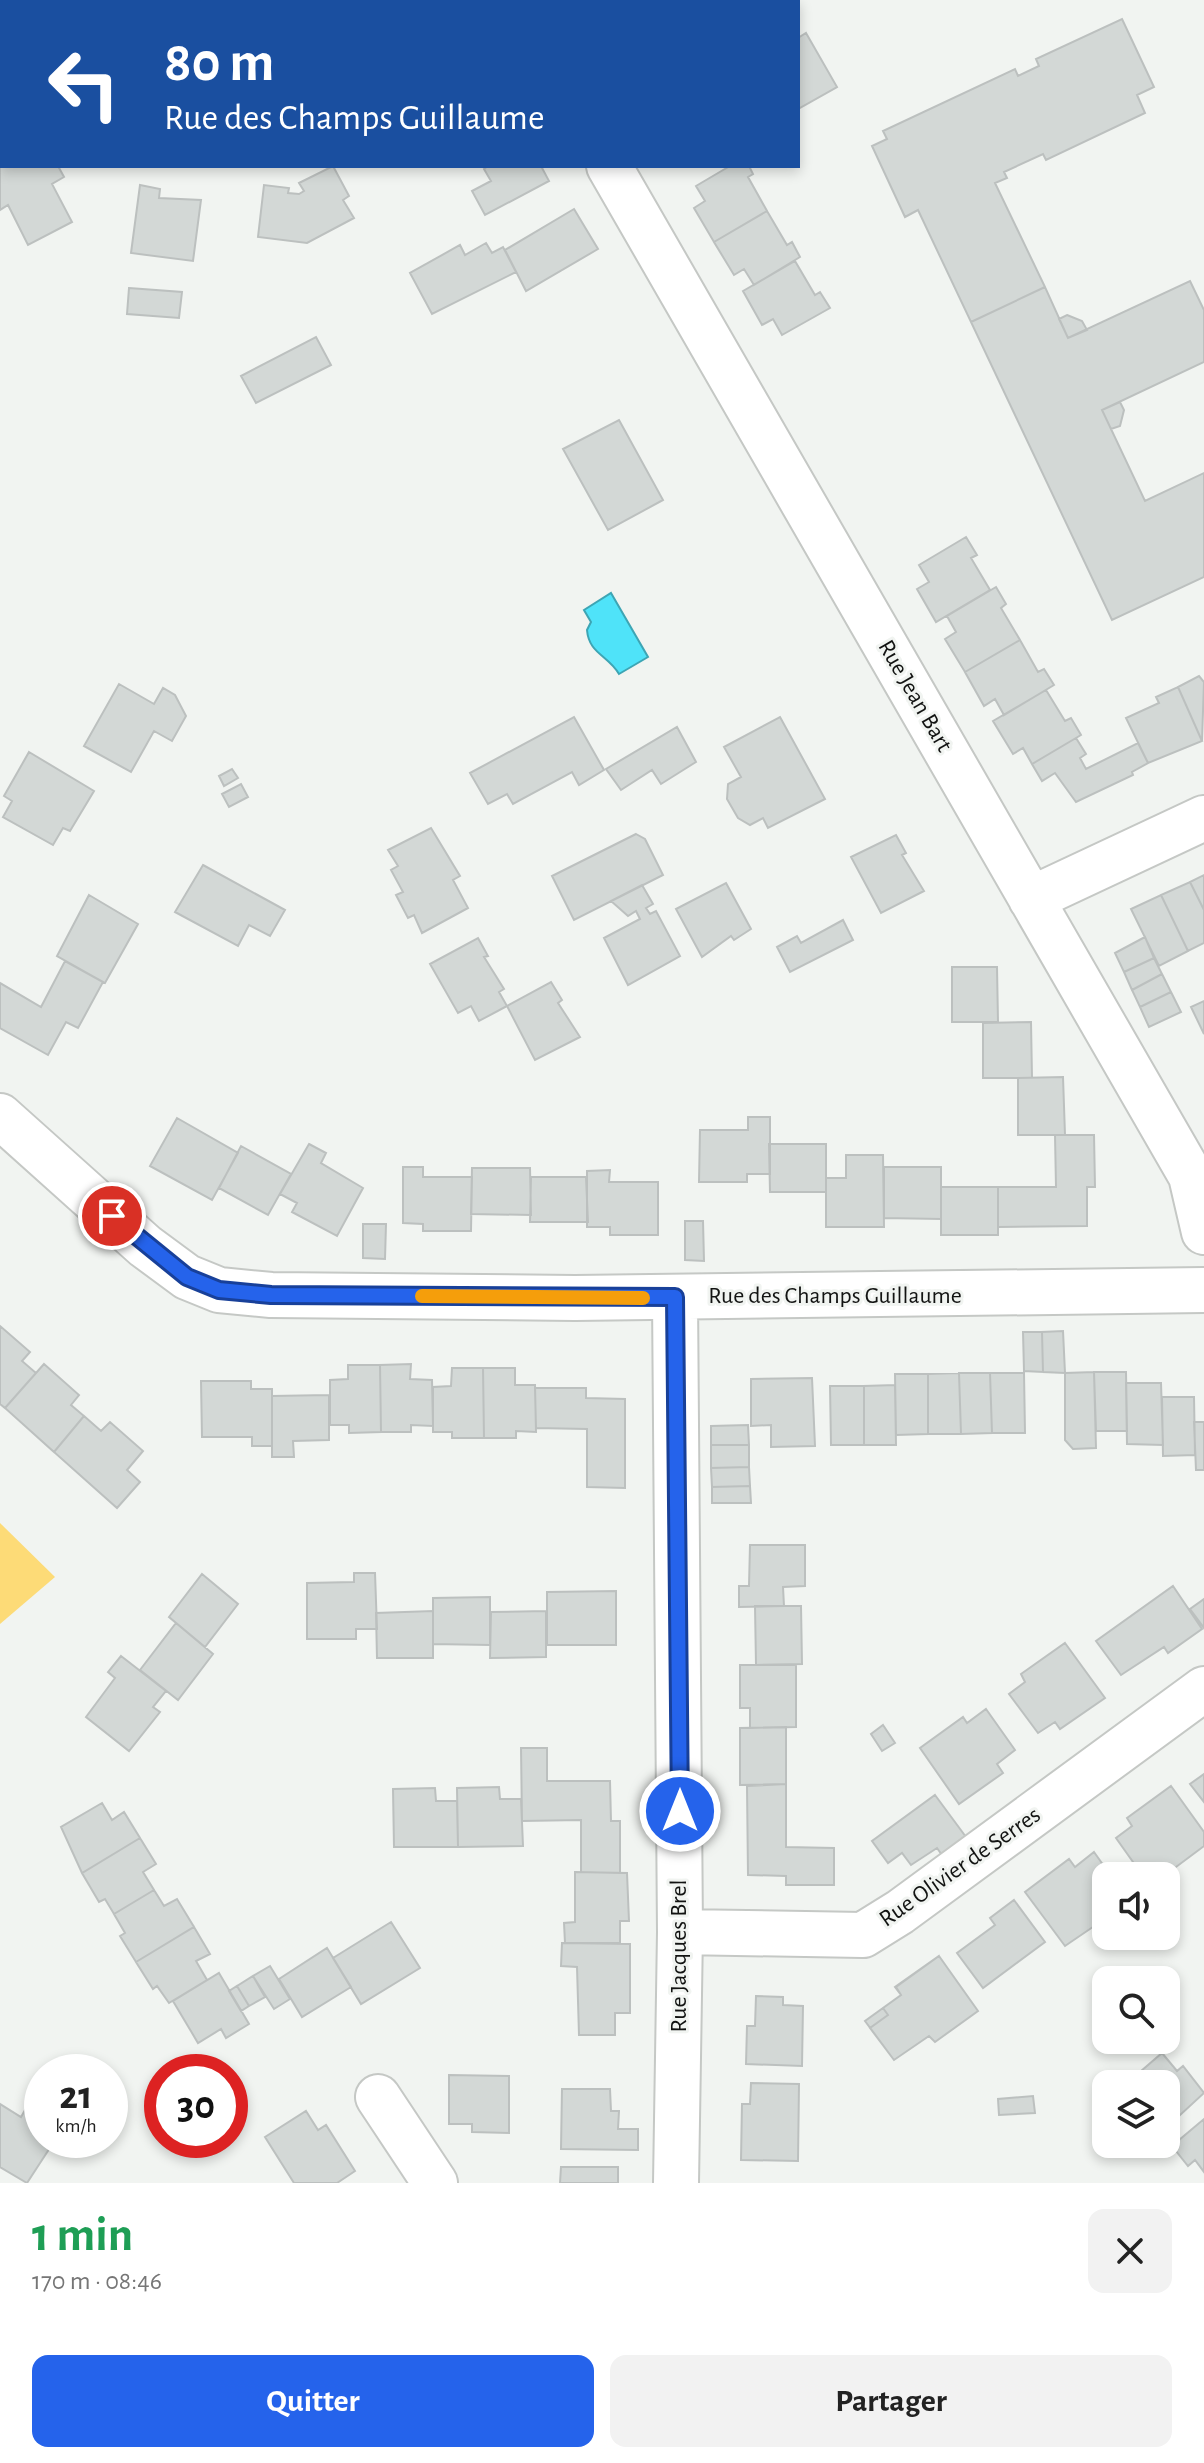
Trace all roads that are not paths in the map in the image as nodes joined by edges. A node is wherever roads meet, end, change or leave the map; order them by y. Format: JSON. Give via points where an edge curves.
{"nodes":[{"id":1,"x":610,"y":168,"type":"edge"},
{"id":2,"x":1204,"y":818,"type":"edge"},
{"id":3,"x":1031,"y":899,"type":"junction"},
{"id":4,"x":0,"y":1116,"type":"edge"},
{"id":5,"x":1204,"y":1232,"type":"edge"},
{"id":6,"x":1204,"y":1290,"type":"edge"},
{"id":7,"x":675,"y":1297,"type":"junction"},
{"id":8,"x":1204,"y":1689,"type":"edge"},
{"id":9,"x":680,"y":1932,"type":"junction"},
{"id":10,"x":378,"y":2097,"type":"dead end"},
{"id":11,"x":435,"y":2183,"type":"edge"},
{"id":12,"x":676,"y":2183,"type":"edge"}],
"edges":[{"from":1,"to":3,"type":"street","name":"Rue Jean Bart"},
{"from":2,"to":3,"type":"street"},
{"from":3,"to":5,"type":"street","name":"Rue Jean Bart","via":[[1191,1176]]},
{"from":4,"to":7,"type":"street","name":"Rue des Champs Guillaume","via":[[145,1246],[187,1277],[219,1290],[271,1295]]},
{"from":6,"to":7,"type":"street","name":"Rue des Champs Guillaume"},
{"from":7,"to":9,"type":"street","name":"Rue Jacques Brel"},
{"from":8,"to":9,"type":"street","name":"Rue Olivier de Serres","via":[[863,1935]]},
{"from":9,"to":12,"type":"street","name":"Rue Jacques Brel"},
{"from":10,"to":11,"type":"street"}]}
